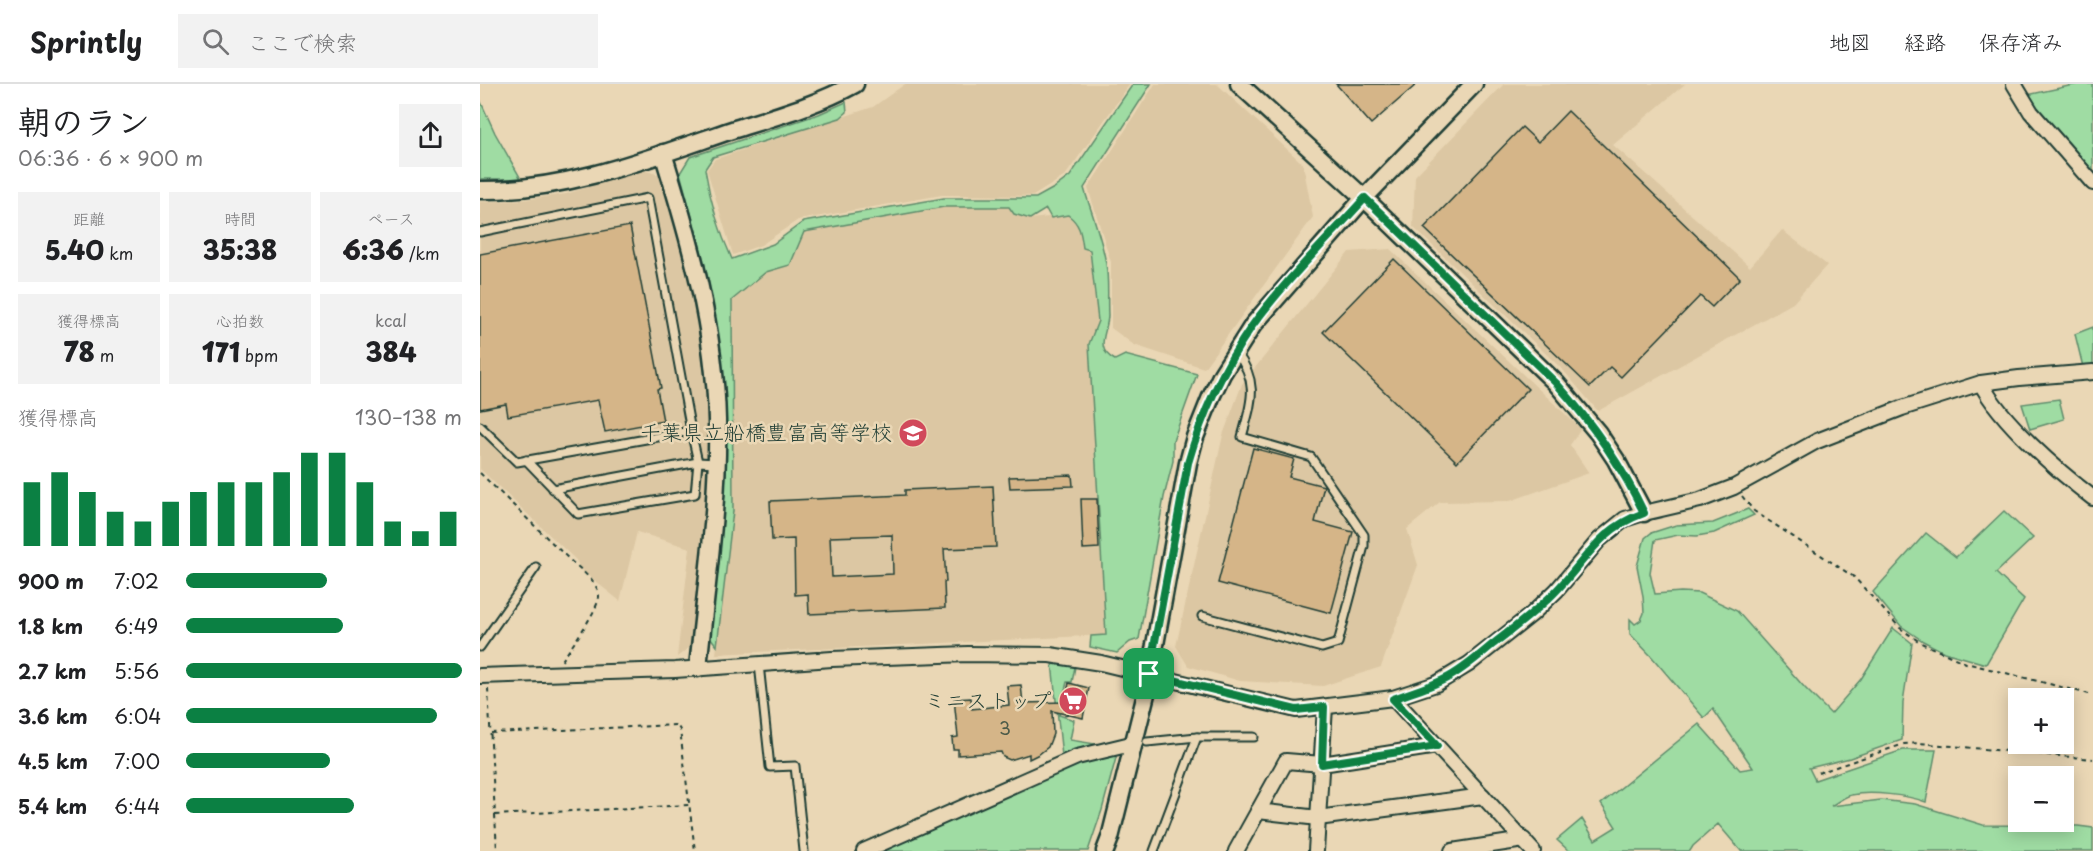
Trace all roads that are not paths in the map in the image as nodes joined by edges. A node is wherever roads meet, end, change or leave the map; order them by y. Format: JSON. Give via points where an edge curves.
{"nodes":[{"id":1,"x":855,"y":84,"type":"edge"},
{"id":2,"x":1239,"y":84,"type":"edge"},
{"id":3,"x":1474,"y":84,"type":"edge"},
{"id":4,"x":2014,"y":84,"type":"edge"},
{"id":5,"x":663,"y":153,"type":"junction"},
{"id":6,"x":2093,"y":183,"type":"edge"},
{"id":7,"x":480,"y":190,"type":"edge"},
{"id":8,"x":1365,"y":198,"type":"junction"},
{"id":9,"x":480,"y":232,"type":"edge"},
{"id":10,"x":1236,"y":351,"type":"junction"},
{"id":11,"x":2093,"y":372,"type":"edge"},
{"id":12,"x":1981,"y":384,"type":"junction"},
{"id":13,"x":480,"y":426,"type":"edge"},
{"id":14,"x":692,"y":431,"type":"junction"},
{"id":15,"x":526,"y":460,"type":"junction"},
{"id":16,"x":698,"y":462,"type":"junction"},
{"id":17,"x":717,"y":463,"type":"junction"},
{"id":18,"x":553,"y":489,"type":"junction"},
{"id":19,"x":2093,"y":498,"type":"edge"},
{"id":20,"x":1644,"y":513,"type":"junction"},
{"id":21,"x":536,"y":567,"type":"dead end"},
{"id":22,"x":1202,"y":616,"type":"dead end"},
{"id":23,"x":480,"y":647,"type":"edge"},
{"id":24,"x":759,"y":664,"type":"junction"},
{"id":25,"x":698,"y":668,"type":"junction"},
{"id":26,"x":1149,"y":674,"type":"junction"},
{"id":27,"x":484,"y":676,"type":"edge"},
{"id":28,"x":1393,"y":699,"type":"junction"},
{"id":29,"x":1324,"y":707,"type":"junction"},
{"id":30,"x":1197,"y":737,"type":"junction"},
{"id":31,"x":1254,"y":737,"type":"dead end"},
{"id":32,"x":1141,"y":742,"type":"junction"},
{"id":33,"x":1437,"y":746,"type":"junction"},
{"id":34,"x":1322,"y":764,"type":"junction"},
{"id":35,"x":1483,"y":796,"type":"junction"},
{"id":36,"x":1258,"y":811,"type":"junction"},
{"id":37,"x":1318,"y":818,"type":"junction"},
{"id":38,"x":1524,"y":840,"type":"junction"},
{"id":39,"x":804,"y":851,"type":"edge"},
{"id":40,"x":864,"y":851,"type":"edge"},
{"id":41,"x":1105,"y":851,"type":"edge"},
{"id":42,"x":1154,"y":851,"type":"edge"},
{"id":43,"x":1236,"y":851,"type":"edge"},
{"id":44,"x":1316,"y":851,"type":"edge"},
{"id":45,"x":1452,"y":851,"type":"edge"},
{"id":46,"x":1533,"y":851,"type":"edge"}],
"edges":[{"from":1,"to":5,"type":"street","via":[[812,103]]},
{"from":2,"to":8,"type":"street"},
{"from":3,"to":8,"type":"street"},
{"from":4,"to":6,"type":"street","via":[[2031,112]]},
{"from":5,"to":7,"type":"street","via":[[562,183]]},
{"from":5,"to":17,"type":"street","via":[[685,224],[705,314],[717,418]]},
{"from":8,"to":10,"type":"street","via":[[1268,306]]},
{"from":8,"to":20,"type":"street","via":[[1578,408],[1616,460]]},
{"from":9,"to":14,"type":"lane","via":[[648,198]]},
{"from":10,"to":22,"type":"lane","via":[[1252,378],[1253,397],[1242,437],[1311,457],[1364,535],[1364,546],[1338,643],[1322,648]]},
{"from":10,"to":26,"type":"street","via":[[1195,437]]},
{"from":11,"to":12,"type":"street"},
{"from":12,"to":19,"type":"street","via":[[2029,441]]},
{"from":12,"to":20,"type":"street","via":[[1902,408],[1817,441],[1734,487],[1700,500]]},
{"from":13,"to":15,"type":"lane","via":[[517,462]]},
{"from":14,"to":15,"type":"lane"},
{"from":14,"to":16,"type":"lane"},
{"from":15,"to":18,"type":"lane"},
{"from":16,"to":17,"type":"lane"},
{"from":16,"to":18,"type":"lane"},
{"from":16,"to":18,"type":"lane","via":[[695,494],[578,514]]},
{"from":17,"to":25,"type":"street","via":[[715,521]]},
{"from":20,"to":28,"type":"street","via":[[1614,527],[1532,614],[1469,664],[1436,684]]},
{"from":21,"to":23,"type":"lane"},
{"from":24,"to":25,"type":"street"},
{"from":24,"to":26,"type":"street","via":[[1022,653],[1074,658]]},
{"from":24,"to":39,"type":"lane","via":[[770,767],[795,765]]},
{"from":25,"to":27,"type":"street"},
{"from":26,"to":29,"type":"street","via":[[1296,710]]},
{"from":26,"to":32,"type":"street"},
{"from":28,"to":29,"type":"street"},
{"from":28,"to":33,"type":"street"},
{"from":29,"to":34,"type":"street"},
{"from":30,"to":31,"type":"lane"},
{"from":30,"to":32,"type":"lane"},
{"from":30,"to":42,"type":"lane"},
{"from":32,"to":40,"type":"street","via":[[1077,757]]},
{"from":32,"to":41,"type":"street"},
{"from":33,"to":34,"type":"street"},
{"from":33,"to":35,"type":"street"},
{"from":34,"to":36,"type":"street","via":[[1286,761]]},
{"from":34,"to":37,"type":"street"},
{"from":35,"to":37,"type":"street"},
{"from":35,"to":38,"type":"street"},
{"from":36,"to":37,"type":"street"},
{"from":36,"to":43,"type":"street"},
{"from":37,"to":44,"type":"street"},
{"from":38,"to":45,"type":"street"},
{"from":38,"to":46,"type":"street"}]}
